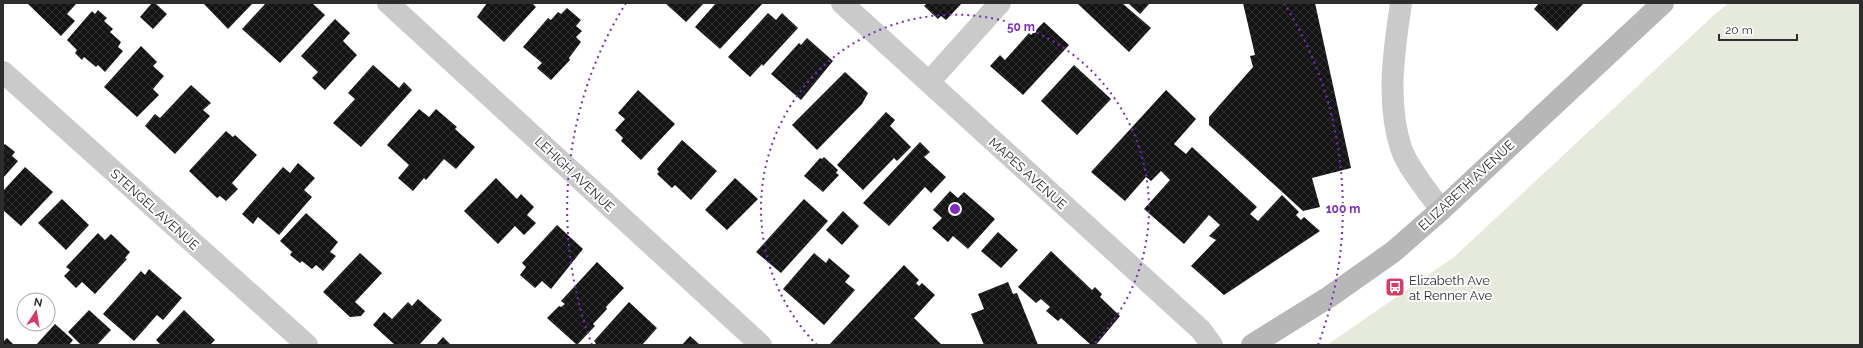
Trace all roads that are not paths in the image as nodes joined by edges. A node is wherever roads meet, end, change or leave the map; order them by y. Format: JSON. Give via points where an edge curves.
{"nodes":[{"id":1,"x":388,"y":3,"type":"edge"},
{"id":2,"x":842,"y":3,"type":"edge"},
{"id":3,"x":1000,"y":3,"type":"edge"},
{"id":4,"x":1401,"y":3,"type":"edge"},
{"id":5,"x":1663,"y":3,"type":"edge"},
{"id":6,"x":3,"y":72,"type":"edge"},
{"id":7,"x":928,"y":82,"type":"junction"},
{"id":8,"x":1440,"y":210,"type":"junction"},
{"id":9,"x":307,"y":345,"type":"edge"},
{"id":10,"x":761,"y":345,"type":"edge"},
{"id":11,"x":1212,"y":345,"type":"edge"},
{"id":12,"x":1252,"y":345,"type":"edge"}],
"edges":[{"from":1,"to":10,"type":"street","name":"LEHIGH AVENUE"},
{"from":2,"to":7,"type":"street","name":"MAPES AVENUE"},
{"from":3,"to":7,"type":"street"},
{"from":4,"to":8,"type":"street","via":[[1392,77],[1395,119],[1401,149]]},
{"from":5,"to":8,"type":"main road","name":"ELIZABETH AVENUE"},
{"from":6,"to":9,"type":"street","name":"STENGEL AVENUE"},
{"from":7,"to":11,"type":"street","name":"MAPES AVENUE","via":[[1201,330]]},
{"from":8,"to":12,"type":"main road","name":"ELIZABETH AVENUE","via":[[1393,252],[1329,297]]}]}
